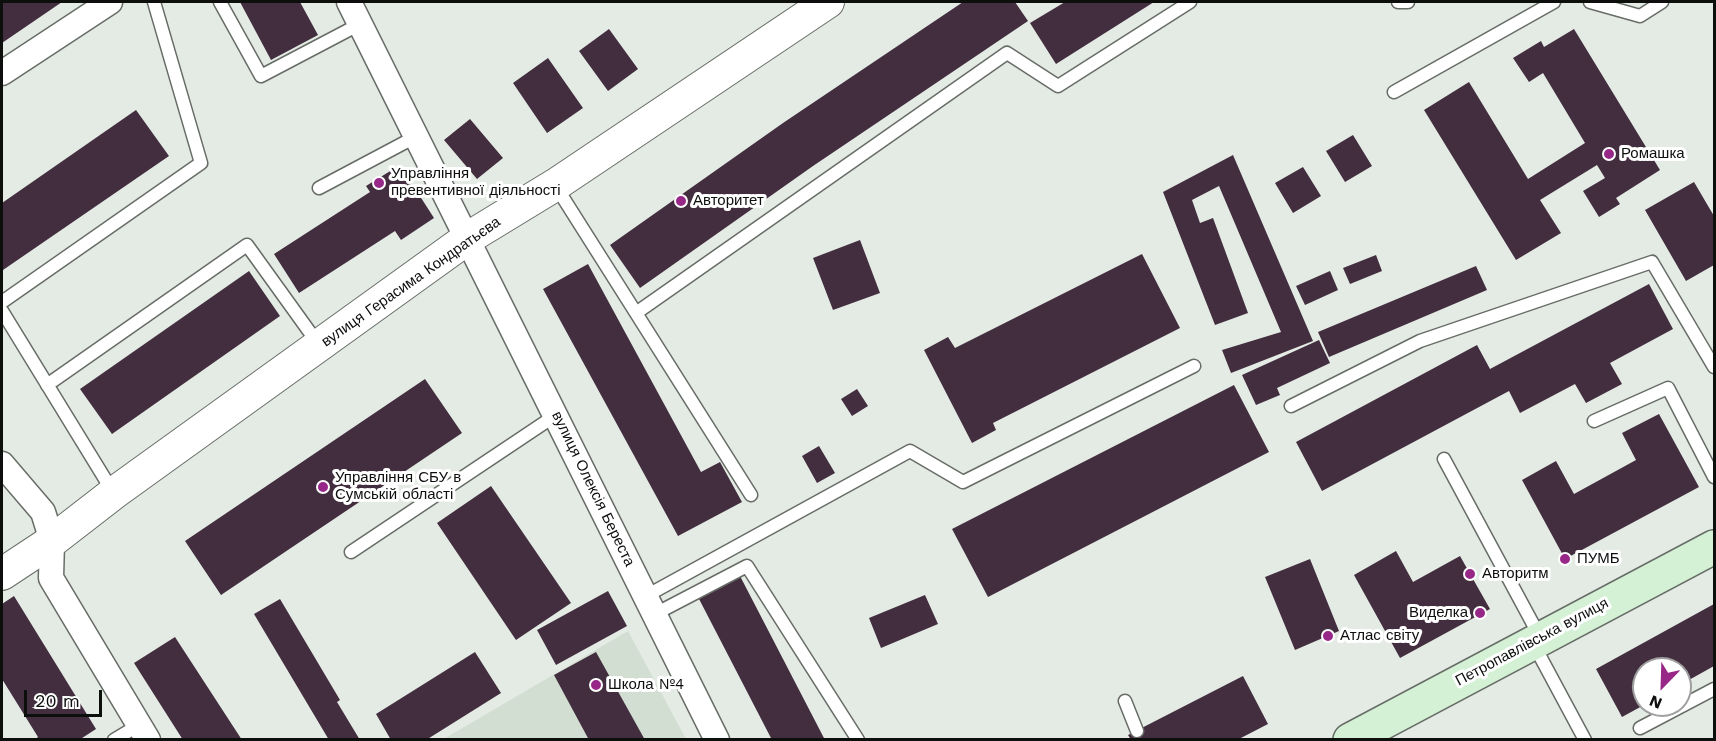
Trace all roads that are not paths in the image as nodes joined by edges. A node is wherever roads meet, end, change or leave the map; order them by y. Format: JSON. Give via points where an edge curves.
{"nodes":[{"id":1,"x":110,"y":2,"type":"edge"},
{"id":2,"x":154,"y":2,"type":"edge"},
{"id":3,"x":220,"y":2,"type":"edge"},
{"id":4,"x":349,"y":2,"type":"edge"},
{"id":5,"x":828,"y":2,"type":"edge"},
{"id":6,"x":1190,"y":2,"type":"edge"},
{"id":7,"x":1398,"y":2,"type":"edge"},
{"id":8,"x":1408,"y":2,"type":"edge"},
{"id":9,"x":1554,"y":2,"type":"edge"},
{"id":10,"x":1590,"y":2,"type":"edge"},
{"id":11,"x":1662,"y":2,"type":"edge"},
{"id":12,"x":360,"y":24,"type":"junction"},
{"id":13,"x":2,"y":73,"type":"edge"},
{"id":14,"x":1394,"y":92,"type":"dead end"},
{"id":15,"x":417,"y":136,"type":"junction"},
{"id":16,"x":555,"y":185,"type":"junction"},
{"id":17,"x":319,"y":188,"type":"dead end"},
{"id":18,"x":468,"y":238,"type":"junction"},
{"id":19,"x":2,"y":302,"type":"edge"},
{"id":20,"x":2,"y":311,"type":"edge"},
{"id":21,"x":636,"y":313,"type":"junction"},
{"id":22,"x":320,"y":345,"type":"junction"},
{"id":23,"x":1194,"y":366,"type":"dead end"},
{"id":24,"x":1714,"y":368,"type":"edge"},
{"id":25,"x":47,"y":385,"type":"junction"},
{"id":26,"x":1291,"y":406,"type":"dead end"},
{"id":27,"x":556,"y":415,"type":"junction"},
{"id":28,"x":1594,"y":420,"type":"dead end"},
{"id":29,"x":1444,"y":459,"type":"dead end"},
{"id":30,"x":2,"y":464,"type":"edge"},
{"id":31,"x":1714,"y":477,"type":"edge"},
{"id":32,"x":114,"y":493,"type":"junction"},
{"id":33,"x":751,"y":495,"type":"dead end"},
{"id":34,"x":52,"y":541,"type":"junction"},
{"id":35,"x":1714,"y":547,"type":"edge"},
{"id":36,"x":351,"y":552,"type":"dead end"},
{"id":37,"x":5,"y":565,"type":"edge"},
{"id":38,"x":651,"y":605,"type":"junction"},
{"id":39,"x":1536,"y":639,"type":"junction"},
{"id":40,"x":1714,"y":689,"type":"edge"},
{"id":41,"x":1125,"y":701,"type":"dead end"},
{"id":42,"x":1640,"y":728,"type":"dead end"},
{"id":43,"x":1137,"y":731,"type":"dead end"},
{"id":44,"x":144,"y":732,"type":"edge"},
{"id":45,"x":114,"y":740,"type":"edge"},
{"id":46,"x":717,"y":740,"type":"edge"},
{"id":47,"x":858,"y":740,"type":"edge"},
{"id":48,"x":1350,"y":740,"type":"edge"},
{"id":49,"x":1586,"y":740,"type":"edge"}],
"edges":[{"from":1,"to":13,"type":"street"},
{"from":2,"to":19,"type":"lane","via":[[201,163]]},
{"from":3,"to":12,"type":"lane","via":[[261,76]]},
{"from":4,"to":12,"type":"street","name":"вулиця Олексія Береста"},
{"from":5,"to":16,"type":"street","name":"вулиця Герасима Кондратьєва"},
{"from":6,"to":21,"type":"lane","via":[[1058,86],[1006,53]]},
{"from":7,"to":8,"type":"lane"},
{"from":9,"to":14,"type":"lane"},
{"from":10,"to":11,"type":"lane","via":[[1640,16]]},
{"from":12,"to":15,"type":"street","name":"вулиця Олексія Береста"},
{"from":15,"to":17,"type":"lane"},
{"from":15,"to":18,"type":"street","name":"вулиця Олексія Береста"},
{"from":16,"to":18,"type":"street","name":"вулиця Герасима Кондратьєва"},
{"from":16,"to":21,"type":"lane"},
{"from":18,"to":22,"type":"street","name":"вулиця Герасима Кондратьєва"},
{"from":18,"to":27,"type":"street","name":"вулиця Олексія Береста"},
{"from":20,"to":25,"type":"lane"},
{"from":21,"to":33,"type":"lane"},
{"from":22,"to":25,"type":"lane","via":[[247,245]]},
{"from":22,"to":32,"type":"street","name":"вулиця Герасима Кондратьєва"},
{"from":23,"to":38,"type":"lane","via":[[963,482],[910,451]]},
{"from":24,"to":26,"type":"lane","via":[[1652,262],[1420,341]]},
{"from":25,"to":32,"type":"lane"},
{"from":27,"to":36,"type":"lane"},
{"from":27,"to":38,"type":"street","name":"вулиця Олексія Береста"},
{"from":28,"to":31,"type":"lane","via":[[1668,388]]},
{"from":29,"to":39,"type":"lane"},
{"from":30,"to":34,"type":"street","via":[[43,512]]},
{"from":32,"to":34,"type":"street","name":"вулиця Герасима Кондратьєва"},
{"from":34,"to":37,"type":"street","name":"вулиця Герасима Кондратьєва"},
{"from":34,"to":44,"type":"street","via":[[51,578]]},
{"from":35,"to":39,"type":"main road","name":"Петропавлівська вулиця"},
{"from":38,"to":46,"type":"street","name":"вулиця Олексія Береста"},
{"from":38,"to":47,"type":"lane","via":[[747,566]]},
{"from":39,"to":48,"type":"main road","name":"Петропавлівська вулиця"},
{"from":39,"to":49,"type":"lane"},
{"from":40,"to":42,"type":"lane"},
{"from":41,"to":43,"type":"lane"},
{"from":44,"to":45,"type":"lane"}]}
